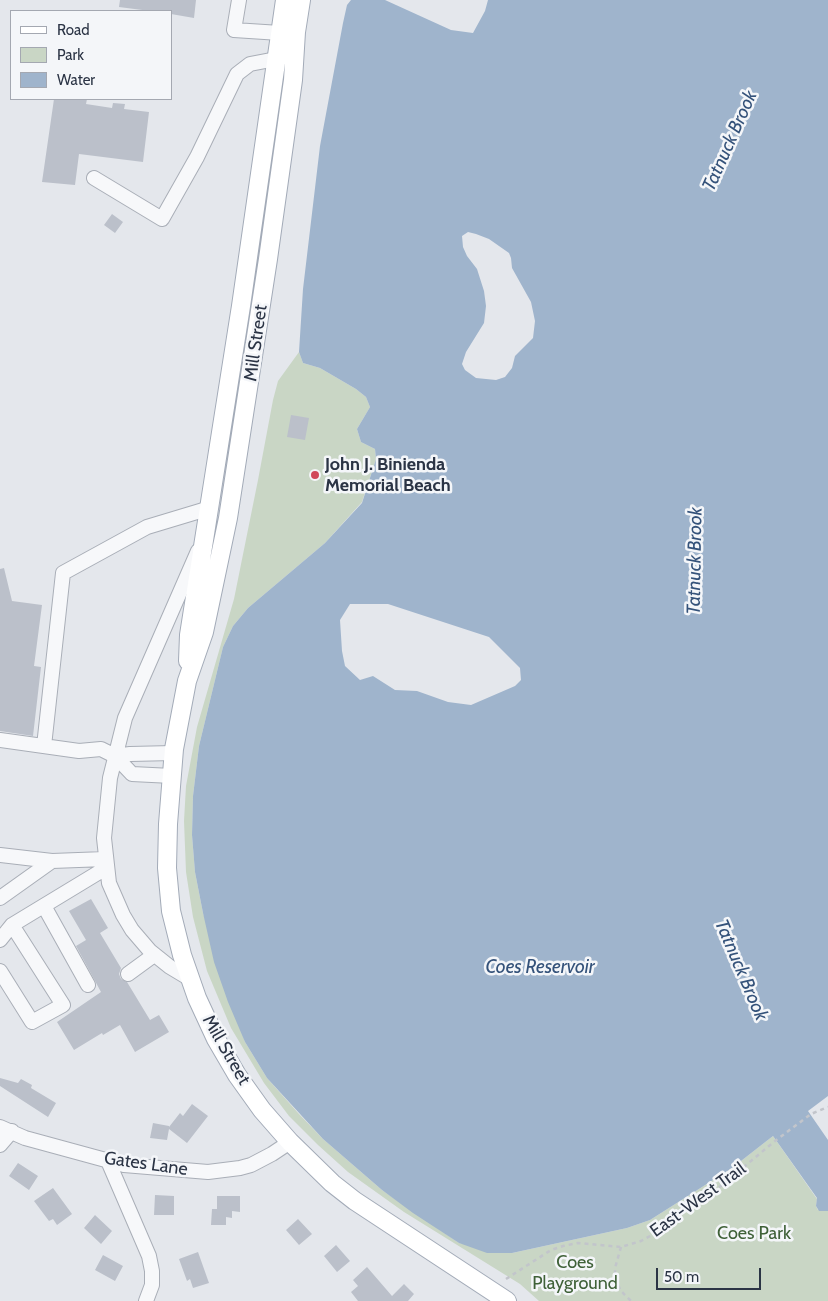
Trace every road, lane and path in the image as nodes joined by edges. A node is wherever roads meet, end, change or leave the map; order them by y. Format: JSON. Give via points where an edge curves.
{"nodes":[{"id":1,"x":239,"y":0,"type":"edge"},
{"id":2,"x":285,"y":0,"type":"edge"},
{"id":3,"x":301,"y":0,"type":"edge"},
{"id":4,"x":280,"y":33,"type":"junction"},
{"id":5,"x":276,"y":59,"type":"junction"},
{"id":6,"x":94,"y":178,"type":"dead end"},
{"id":7,"x":210,"y":508,"type":"junction"},
{"id":8,"x":207,"y":531,"type":"junction"},
{"id":9,"x":187,"y":681,"type":"junction"},
{"id":10,"x":0,"y":740,"type":"edge"},
{"id":11,"x":44,"y":746,"type":"junction"},
{"id":12,"x":174,"y":753,"type":"junction"},
{"id":13,"x":114,"y":756,"type":"junction"},
{"id":14,"x":172,"y":776,"type":"junction"},
{"id":15,"x":0,"y":855,"type":"edge"},
{"id":16,"x":52,"y":861,"type":"junction"},
{"id":17,"x":106,"y":864,"type":"junction"},
{"id":18,"x":0,"y":898,"type":"edge"},
{"id":19,"x":44,"y":906,"type":"junction"},
{"id":20,"x":12,"y":925,"type":"junction"},
{"id":21,"x":0,"y":940,"type":"edge"},
{"id":22,"x":154,"y":955,"type":"junction"},
{"id":23,"x":0,"y":971,"type":"edge"},
{"id":24,"x":128,"y":974,"type":"dead end"},
{"id":25,"x":190,"y":979,"type":"junction"},
{"id":26,"x":88,"y":985,"type":"dead end"},
{"id":27,"x":828,"y":1106,"type":"edge"},
{"id":28,"x":6,"y":1129,"type":"edge"},
{"id":29,"x":290,"y":1142,"type":"junction"},
{"id":30,"x":0,"y":1145,"type":"edge"},
{"id":31,"x":108,"y":1161,"type":"junction"},
{"id":32,"x":621,"y":1247,"type":"junction"},
{"id":33,"x":506,"y":1279,"type":"dead end"},
{"id":34,"x":146,"y":1301,"type":"edge"},
{"id":35,"x":507,"y":1301,"type":"edge"},
{"id":36,"x":631,"y":1301,"type":"edge"}],
"edges":[{"from":1,"to":4,"type":"street","via":[[234,30]]},
{"from":2,"to":4,"type":"main road","name":"Mill Street"},
{"from":3,"to":9,"type":"main road","name":"Mill Street","via":[[268,259],[228,518],[204,632]]},
{"from":4,"to":5,"type":"main road","name":"Mill Street"},
{"from":5,"to":6,"type":"street","via":[[250,64],[236,74],[197,157],[162,219]]},
{"from":5,"to":7,"type":"main road","name":"Mill Street"},
{"from":7,"to":8,"type":"main road","name":"Mill Street"},
{"from":7,"to":11,"type":"street","via":[[147,527],[63,573]]},
{"from":8,"to":9,"type":"main road","name":"Mill Street","via":[[190,635]]},
{"from":8,"to":13,"type":"street","via":[[132,700]]},
{"from":9,"to":12,"type":"main road","name":"Mill Street"},
{"from":10,"to":11,"type":"street"},
{"from":11,"to":13,"type":"street","via":[[79,751],[101,749]]},
{"from":12,"to":13,"type":"street"},
{"from":12,"to":14,"type":"main road","name":"Mill Street"},
{"from":13,"to":14,"type":"street","via":[[132,774]]},
{"from":13,"to":17,"type":"street","via":[[104,838]]},
{"from":14,"to":25,"type":"main road","name":"Mill Street","via":[[168,824],[171,911]]},
{"from":15,"to":16,"type":"street"},
{"from":16,"to":17,"type":"street"},
{"from":16,"to":18,"type":"street"},
{"from":17,"to":19,"type":"street"},
{"from":17,"to":22,"type":"street","via":[[112,891],[123,915]]},
{"from":19,"to":20,"type":"street"},
{"from":19,"to":26,"type":"street"},
{"from":20,"to":21,"type":"street"},
{"from":20,"to":23,"type":"street","via":[[63,1005],[32,1022]]},
{"from":22,"to":24,"type":"street"},
{"from":22,"to":25,"type":"street"},
{"from":25,"to":29,"type":"main road","name":"Mill Street","via":[[216,1039],[237,1076]]},
{"from":27,"to":32,"type":"path","name":"East-West Trail","via":[[775,1141],[721,1186],[652,1235]]},
{"from":28,"to":30,"type":"street"},
{"from":28,"to":31,"type":"street","name":"Gates Lane","via":[[25,1138]]},
{"from":29,"to":31,"type":"street","name":"Gates Lane","via":[[262,1160],[230,1170],[208,1172]]},
{"from":29,"to":35,"type":"main road","name":"Mill Street","via":[[355,1201]]},
{"from":31,"to":34,"type":"street","via":[[149,1256],[152,1285]]},
{"from":32,"to":33,"type":"path","name":"East-West Trail","via":[[578,1243],[563,1246],[551,1250]]},
{"from":32,"to":36,"type":"path","via":[[614,1268],[615,1278]]}]}
